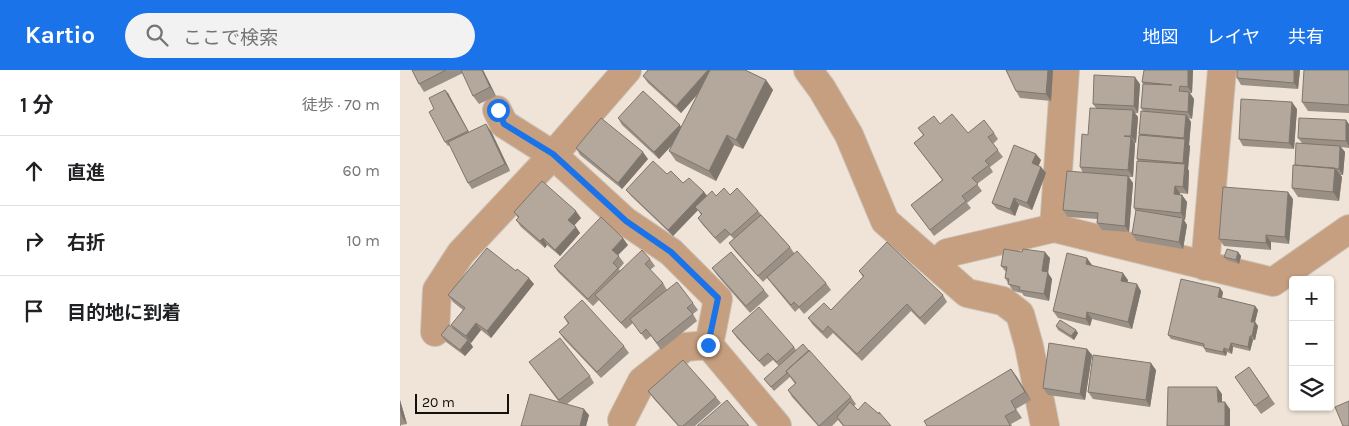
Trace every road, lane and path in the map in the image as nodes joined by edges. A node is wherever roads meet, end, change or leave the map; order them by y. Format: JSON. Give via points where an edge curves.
{"nodes":[{"id":1,"x":627,"y":70,"type":"edge"},
{"id":2,"x":808,"y":70,"type":"edge"},
{"id":3,"x":1065,"y":70,"type":"edge"},
{"id":4,"x":1222,"y":70,"type":"edge"},
{"id":5,"x":498,"y":110,"type":"dead end"},
{"id":6,"x":553,"y":154,"type":"junction"},
{"id":7,"x":1054,"y":228,"type":"junction"},
{"id":8,"x":1349,"y":229,"type":"edge"},
{"id":9,"x":935,"y":265,"type":"junction"},
{"id":10,"x":1204,"y":266,"type":"junction"},
{"id":11,"x":435,"y":332,"type":"dead end"},
{"id":12,"x":708,"y":345,"type":"junction"},
{"id":13,"x":622,"y":420,"type":"dead end"},
{"id":14,"x":777,"y":426,"type":"edge"},
{"id":15,"x":1045,"y":426,"type":"edge"}],
"edges":[{"from":1,"to":6,"type":"street"},
{"from":2,"to":9,"type":"street","via":[[849,135],[885,221]]},
{"from":3,"to":7,"type":"street"},
{"from":4,"to":10,"type":"street"},
{"from":5,"to":6,"type":"street","via":[[504,124]]},
{"from":6,"to":11,"type":"street","via":[[461,253],[436,290]]},
{"from":6,"to":12,"type":"street","via":[[626,221],[671,252],[718,298]]},
{"from":7,"to":9,"type":"street","via":[[947,253]]},
{"from":7,"to":10,"type":"street"},
{"from":8,"to":10,"type":"street","via":[[1273,282]]},
{"from":9,"to":15,"type":"street","via":[[967,293],[1003,301],[1020,314]]},
{"from":12,"to":13,"type":"street","via":[[685,346],[642,382]]},
{"from":12,"to":14,"type":"street"}]}
